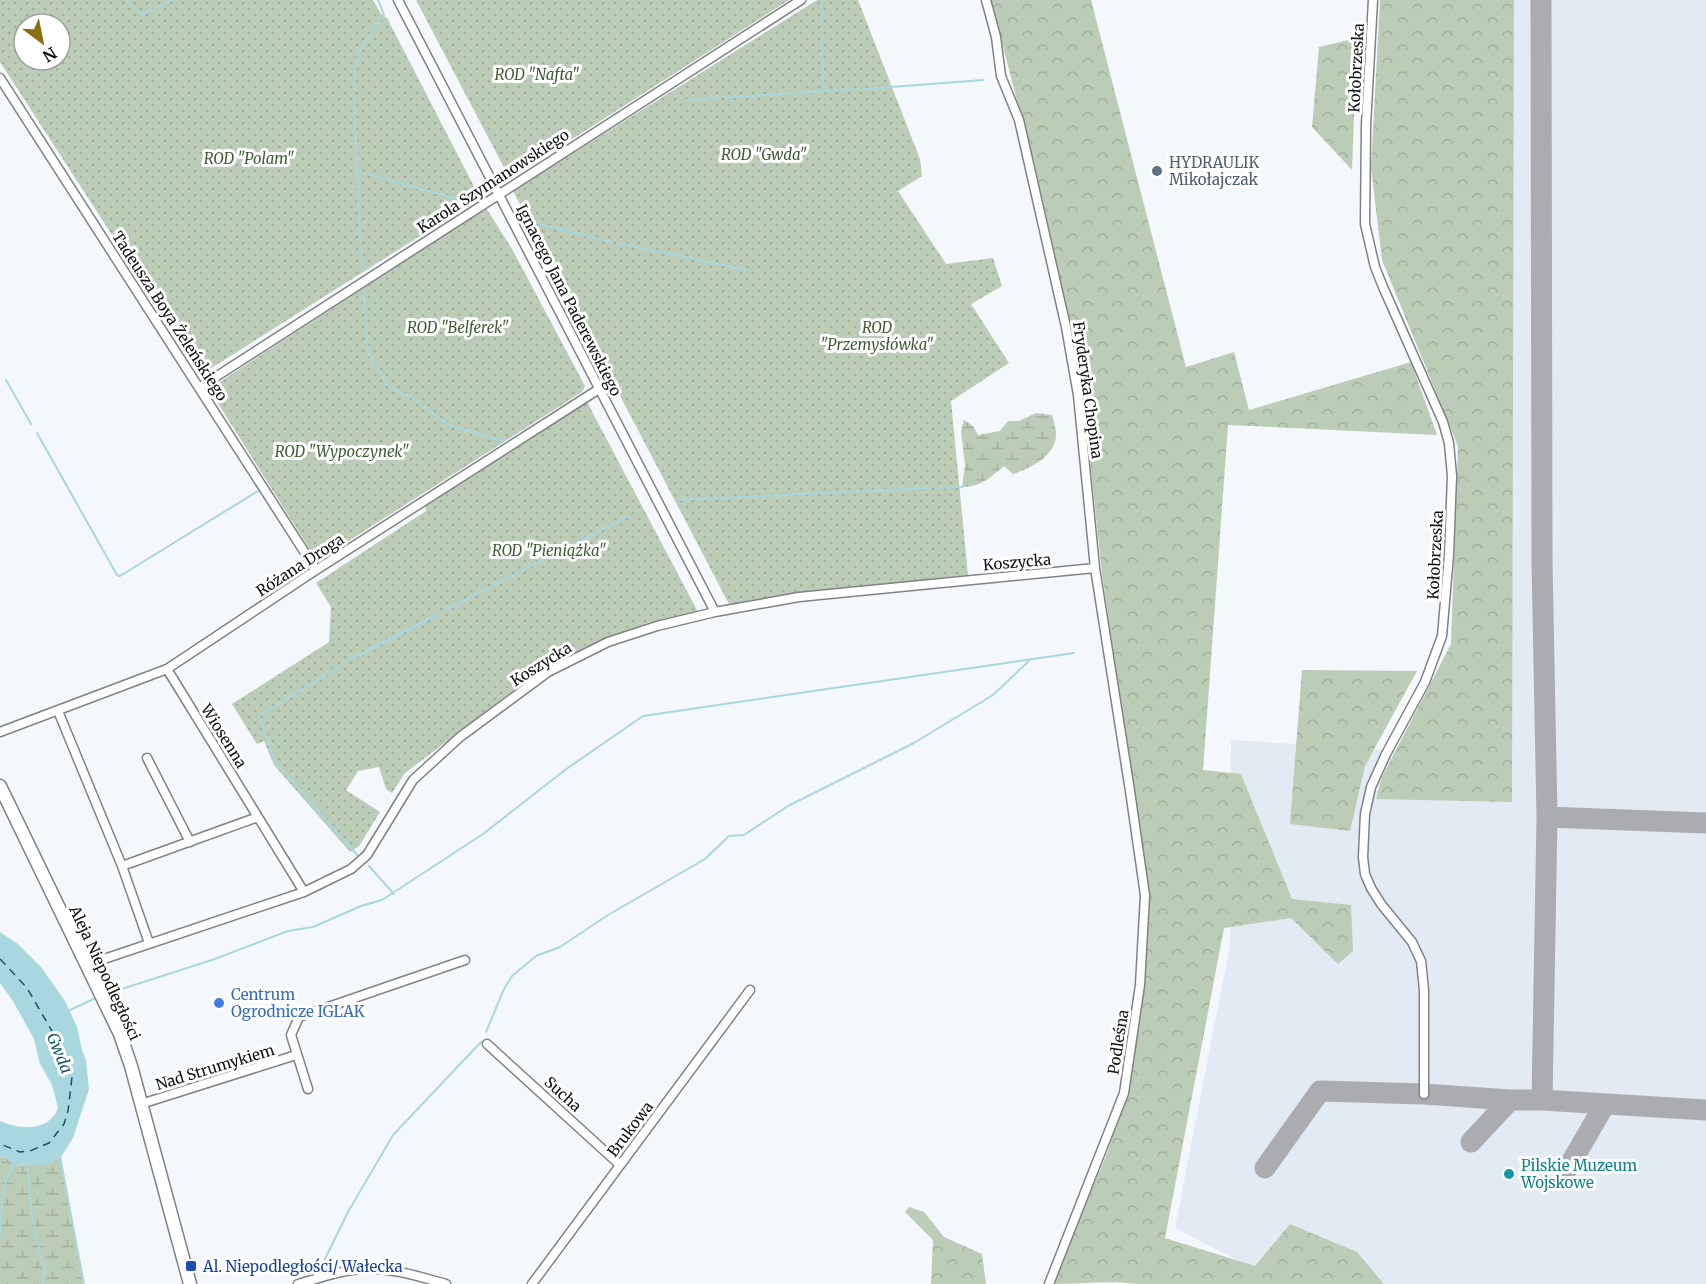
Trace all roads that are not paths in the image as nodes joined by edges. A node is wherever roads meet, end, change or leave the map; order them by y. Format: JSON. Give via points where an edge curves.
{"nodes":[{"id":1,"x":398,"y":0,"type":"edge"},
{"id":2,"x":801,"y":0,"type":"edge"},
{"id":3,"x":986,"y":0,"type":"edge"},
{"id":4,"x":1373,"y":0,"type":"edge"},
{"id":5,"x":0,"y":78,"type":"edge"},
{"id":6,"x":499,"y":193,"type":"junction"},
{"id":7,"x":200,"y":387,"type":"junction"},
{"id":8,"x":599,"y":389,"type":"junction"},
{"id":9,"x":1095,"y":568,"type":"junction"},
{"id":10,"x":316,"y":570,"type":"junction"},
{"id":11,"x":715,"y":612,"type":"junction"},
{"id":12,"x":167,"y":669,"type":"junction"},
{"id":13,"x":58,"y":711,"type":"junction"},
{"id":14,"x":0,"y":732,"type":"edge"},
{"id":15,"x":147,"y":758,"type":"dead end"},
{"id":16,"x":0,"y":786,"type":"edge"},
{"id":17,"x":1130,"y":791,"type":"joint"},
{"id":18,"x":258,"y":817,"type":"junction"},
{"id":19,"x":190,"y":842,"type":"junction"},
{"id":20,"x":122,"y":866,"type":"junction"},
{"id":21,"x":304,"y":892,"type":"junction"},
{"id":22,"x":149,"y":943,"type":"junction"},
{"id":23,"x":465,"y":960,"type":"dead end"},
{"id":24,"x":86,"y":965,"type":"junction"},
{"id":25,"x":750,"y":990,"type":"dead end"},
{"id":26,"x":487,"y":1044,"type":"dead end"},
{"id":27,"x":296,"y":1055,"type":"junction"},
{"id":28,"x":308,"y":1089,"type":"dead end"},
{"id":29,"x":1424,"y":1094,"type":"dead end"},
{"id":30,"x":141,"y":1104,"type":"junction"},
{"id":31,"x":620,"y":1165,"type":"junction"},
{"id":32,"x":190,"y":1284,"type":"edge"},
{"id":33,"x":298,"y":1284,"type":"edge"},
{"id":34,"x":446,"y":1284,"type":"edge"},
{"id":35,"x":532,"y":1284,"type":"edge"},
{"id":36,"x":1049,"y":1284,"type":"edge"}],
"edges":[{"from":1,"to":6,"type":"street","name":"Ignacego Jana Paderewskiego"},
{"from":2,"to":6,"type":"street","name":"Karola Szymanowskiego"},
{"from":3,"to":9,"type":"street","name":"Fryderyka Chopina","via":[[1001,76],[1019,120],[1066,327],[1078,395]]},
{"from":4,"to":29,"type":"street","name":"Kołobrzeska","via":[[1365,224],[1383,287],[1443,422],[1452,476],[1442,636],[1425,682],[1371,787],[1365,814],[1365,874],[1381,904],[1417,951],[1423,970]]},
{"from":5,"to":7,"type":"street","name":"Tadeusza Boya Żeleńskiego"},
{"from":6,"to":7,"type":"street","name":"Karola Szymanowskiego"},
{"from":6,"to":8,"type":"street","name":"Ignacego Jana Paderewskiego"},
{"from":7,"to":10,"type":"street","name":"Tadeusza Boya Żeleńskiego"},
{"from":8,"to":10,"type":"street","name":"Różana Droga"},
{"from":8,"to":11,"type":"street","name":"Ignacego Jana Paderewskiego"},
{"from":9,"to":11,"type":"street","name":"Koszycka","via":[[854,590]]},
{"from":9,"to":17,"type":"street","name":"Fryderyka Chopina"},
{"from":10,"to":12,"type":"street","name":"Różana Droga"},
{"from":11,"to":21,"type":"street","name":"Koszycka","via":[[608,642],[548,672],[460,737],[413,780],[358,864]]},
{"from":12,"to":13,"type":"street","name":"Różana Droga"},
{"from":12,"to":18,"type":"street","name":"Wiosenna"},
{"from":13,"to":14,"type":"street","name":"Różana Droga"},
{"from":13,"to":20,"type":"street"},
{"from":15,"to":19,"type":"street"},
{"from":16,"to":24,"type":"street","name":"Aleja Niepodległości"},
{"from":17,"to":36,"type":"street","name":"Podleśna","via":[[1145,895],[1140,986],[1124,1093]]},
{"from":18,"to":19,"type":"street"},
{"from":18,"to":21,"type":"street","name":"Wiosenna"},
{"from":19,"to":20,"type":"street"},
{"from":20,"to":22,"type":"street"},
{"from":21,"to":22,"type":"street","name":"Koszycka"},
{"from":22,"to":24,"type":"street","name":"Koszycka"},
{"from":23,"to":27,"type":"street","name":"Nad Strumykiem","via":[[299,1017],[291,1035]]},
{"from":24,"to":30,"type":"street","name":"Aleja Niepodległości","via":[[125,1048]]},
{"from":25,"to":31,"type":"street","name":"Brukowa"},
{"from":26,"to":31,"type":"street","name":"Sucha"},
{"from":27,"to":28,"type":"street","name":"Nad Strumykiem"},
{"from":27,"to":30,"type":"street","name":"Nad Strumykiem"},
{"from":30,"to":32,"type":"street","name":"Aleja Niepodległości"},
{"from":31,"to":35,"type":"street","name":"Brukowa"},
{"from":33,"to":34,"type":"street","via":[[380,1269]]}]}
